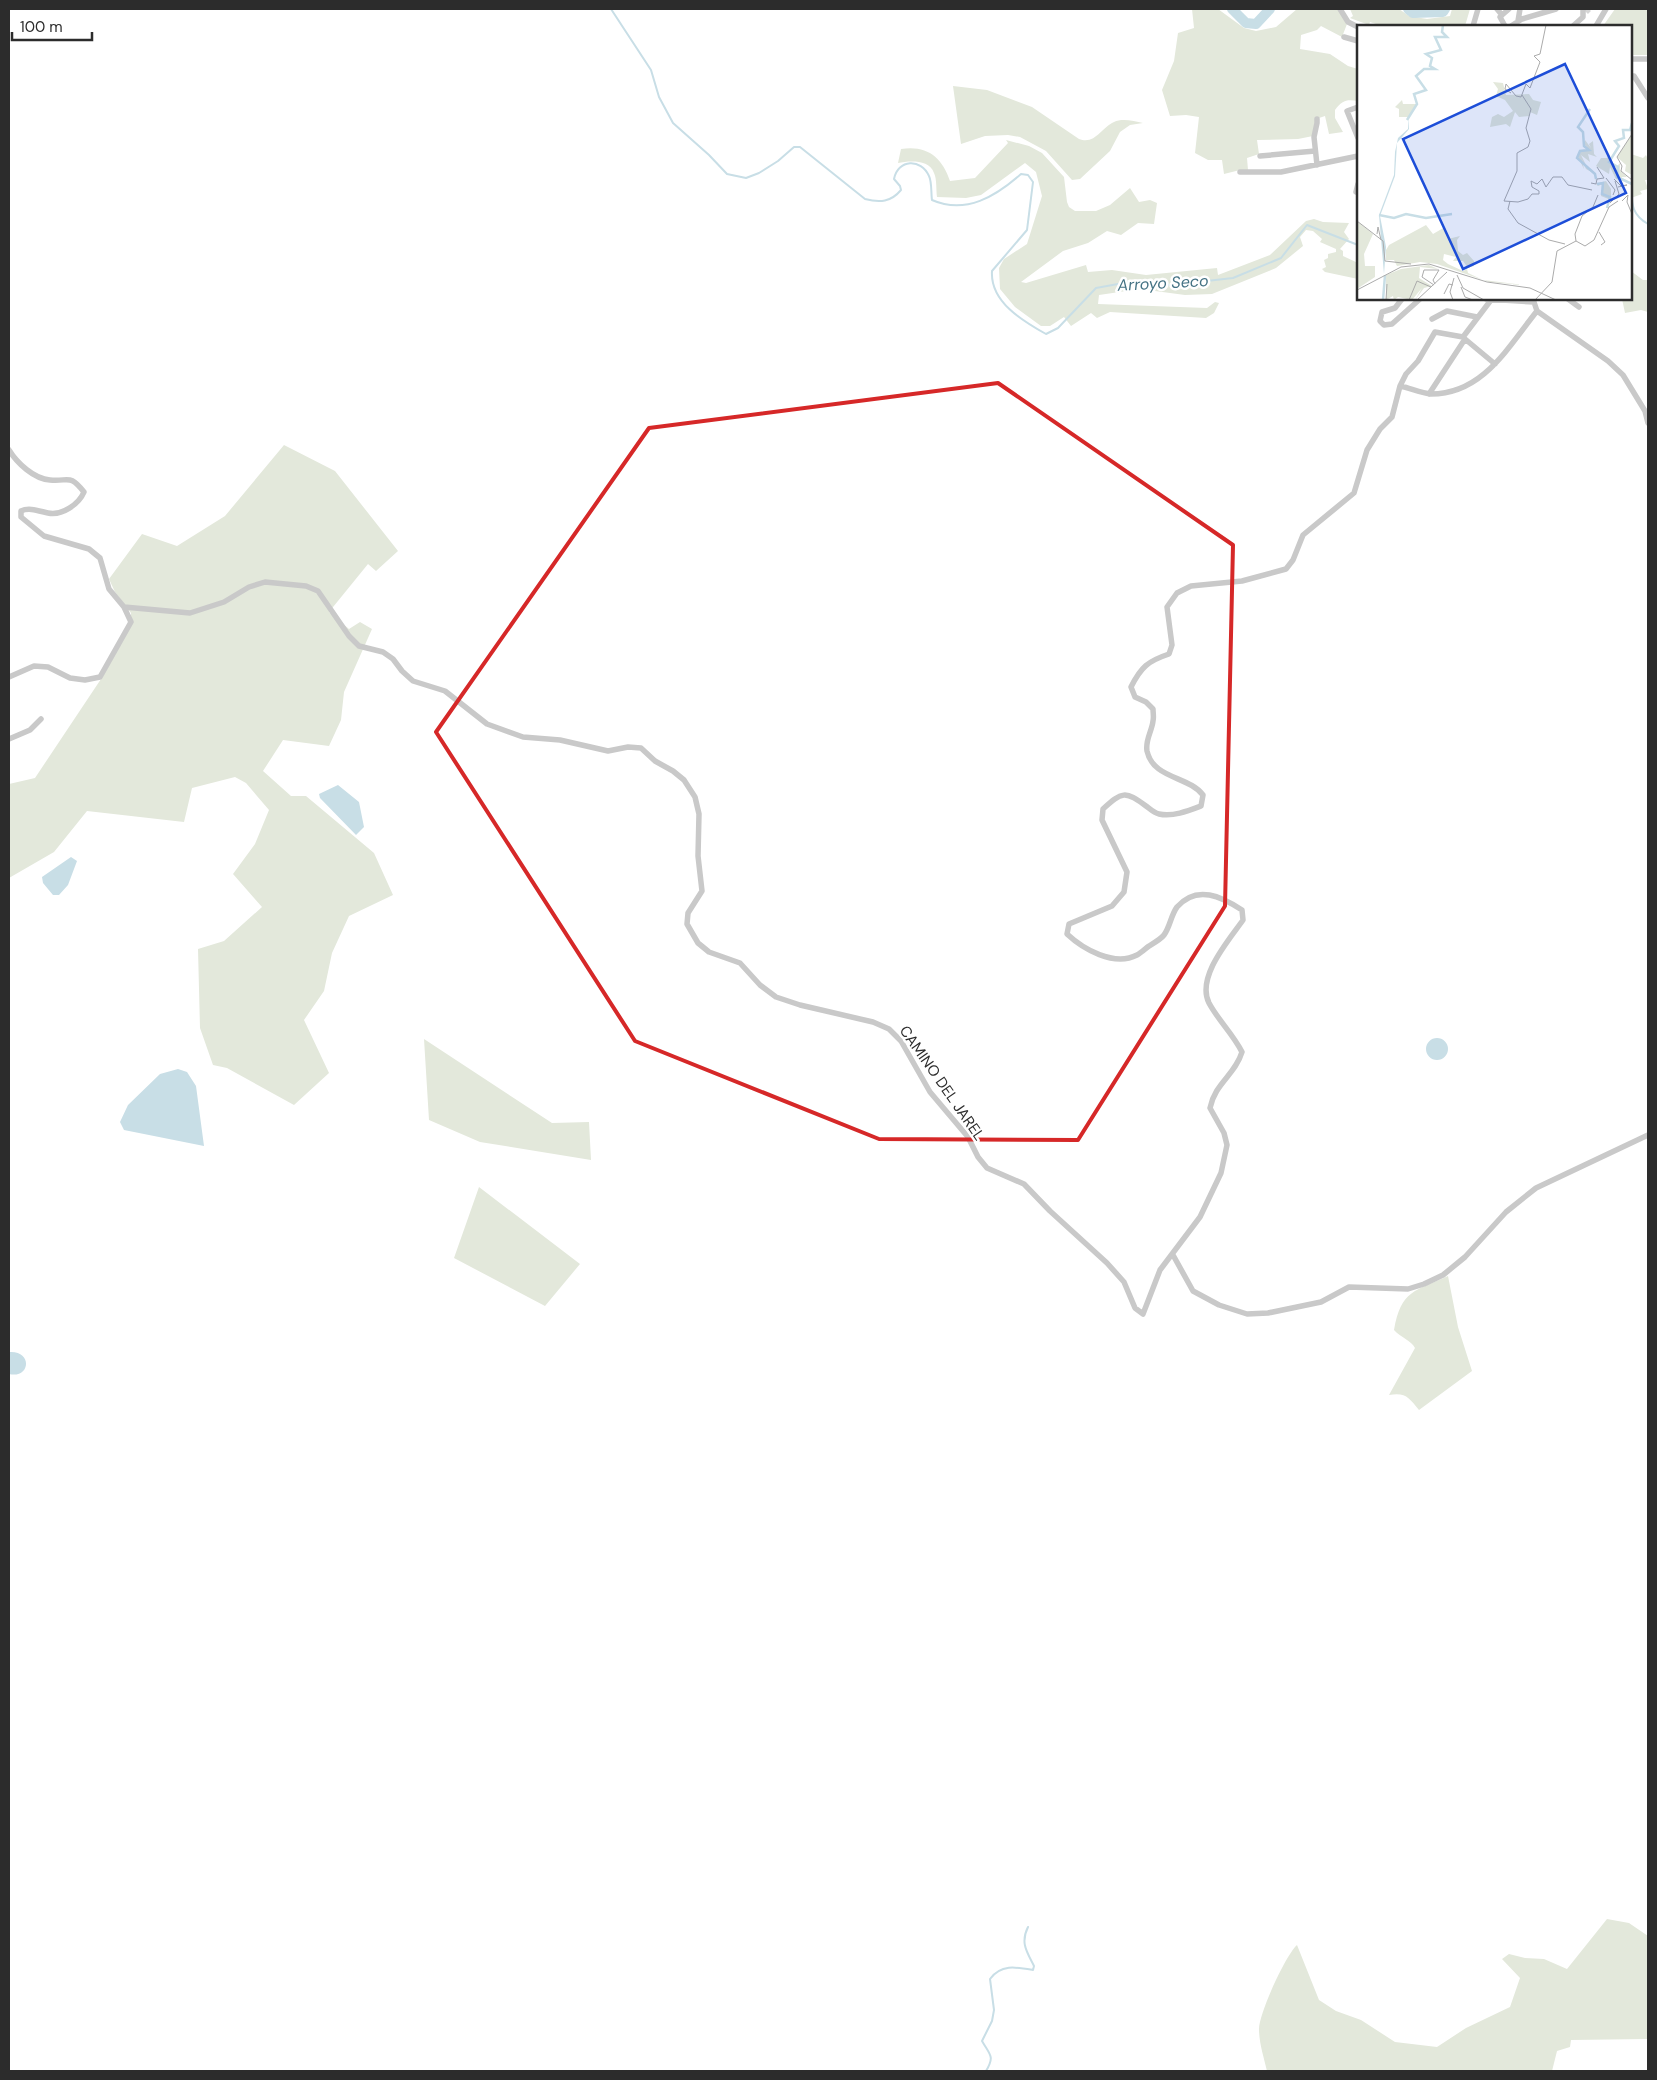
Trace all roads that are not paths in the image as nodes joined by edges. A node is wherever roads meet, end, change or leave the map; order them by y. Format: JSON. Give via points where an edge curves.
{"nodes":[{"id":1,"x":1340,"y":9,"type":"edge"},
{"id":2,"x":1478,"y":9,"type":"edge"},
{"id":3,"x":1496,"y":9,"type":"edge"},
{"id":4,"x":1509,"y":9,"type":"edge"},
{"id":5,"x":1520,"y":9,"type":"edge"},
{"id":6,"x":1556,"y":9,"type":"edge"},
{"id":7,"x":1606,"y":9,"type":"edge"},
{"id":8,"x":1584,"y":13,"type":"edge"},
{"id":9,"x":1502,"y":16,"type":"junction"},
{"id":10,"x":1518,"y":21,"type":"junction"},
{"id":11,"x":1473,"y":25,"type":"edge"},
{"id":12,"x":1504,"y":25,"type":"edge"},
{"id":13,"x":1512,"y":25,"type":"edge"},
{"id":14,"x":1575,"y":25,"type":"edge"},
{"id":15,"x":1596,"y":25,"type":"edge"},
{"id":16,"x":1357,"y":26,"type":"edge"},
{"id":17,"x":1344,"y":37,"type":"dead end"},
{"id":18,"x":1357,"y":41,"type":"edge"},
{"id":19,"x":1632,"y":59,"type":"edge"},
{"id":20,"x":1648,"y":59,"type":"edge"},
{"id":21,"x":1632,"y":76,"type":"edge"},
{"id":22,"x":1648,"y":98,"type":"edge"},
{"id":23,"x":1357,"y":107,"type":"edge"},
{"id":24,"x":1316,"y":119,"type":"dead end"},
{"id":25,"x":1357,"y":136,"type":"edge"},
{"id":26,"x":1315,"y":151,"type":"junction"},
{"id":27,"x":1260,"y":156,"type":"dead end"},
{"id":28,"x":1357,"y":156,"type":"edge"},
{"id":29,"x":1317,"y":165,"type":"junction"},
{"id":30,"x":1240,"y":172,"type":"dead end"},
{"id":31,"x":1357,"y":188,"type":"edge"},
{"id":32,"x":1356,"y":192,"type":"dead end"},
{"id":33,"x":1401,"y":300,"type":"edge"},
{"id":34,"x":1419,"y":300,"type":"edge"},
{"id":35,"x":1488,"y":300,"type":"edge"},
{"id":36,"x":1537,"y":300,"type":"edge"},
{"id":37,"x":1569,"y":300,"type":"edge"},
{"id":38,"x":1579,"y":307,"type":"dead end"},
{"id":39,"x":1537,"y":311,"type":"junction"},
{"id":40,"x":1432,"y":318,"type":"dead end"},
{"id":41,"x":1477,"y":318,"type":"junction"},
{"id":42,"x":1464,"y":338,"type":"junction"},
{"id":43,"x":1495,"y":364,"type":"junction"},
{"id":44,"x":1400,"y":386,"type":"junction"},
{"id":45,"x":1429,"y":394,"type":"junction"},
{"id":46,"x":1648,"y":423,"type":"edge"},
{"id":47,"x":9,"y":450,"type":"edge"},
{"id":48,"x":124,"y":607,"type":"junction"},
{"id":49,"x":9,"y":677,"type":"edge"},
{"id":50,"x":42,"y":719,"type":"dead end"},
{"id":51,"x":9,"y":739,"type":"edge"},
{"id":52,"x":1648,"y":1135,"type":"edge"},
{"id":53,"x":1174,"y":1255,"type":"junction"}],
"edges":[{"from":1,"to":16,"type":"street","via":[[1348,22]]},
{"from":2,"to":11,"type":"street"},
{"from":3,"to":9,"type":"street"},
{"from":4,"to":9,"type":"street"},
{"from":5,"to":10,"type":"street"},
{"from":6,"to":10,"type":"street"},
{"from":7,"to":15,"type":"street"},
{"from":8,"to":14,"type":"street"},
{"from":9,"to":12,"type":"street"},
{"from":10,"to":13,"type":"street"},
{"from":17,"to":18,"type":"street"},
{"from":19,"to":20,"type":"street"},
{"from":21,"to":22,"type":"street"},
{"from":23,"to":25,"type":"street","via":[[1347,111]]},
{"from":24,"to":26,"type":"street"},
{"from":26,"to":27,"type":"street"},
{"from":26,"to":29,"type":"street"},
{"from":28,"to":29,"type":"street"},
{"from":29,"to":30,"type":"street","via":[[1282,172]]},
{"from":31,"to":32,"type":"street"},
{"from":33,"to":34,"type":"street","via":[[1395,308],[1382,312],[1380,321],[1384,326],[1392,324]]},
{"from":35,"to":41,"type":"street"},
{"from":36,"to":39,"type":"street"},
{"from":37,"to":38,"type":"street"},
{"from":39,"to":43,"type":"street"},
{"from":39,"to":46,"type":"street","via":[[1608,361],[1622,375]]},
{"from":40,"to":41,"type":"street","via":[[1446,311]]},
{"from":41,"to":42,"type":"street"},
{"from":42,"to":43,"type":"street"},
{"from":42,"to":44,"type":"street","via":[[1435,332]]},
{"from":42,"to":45,"type":"street"},
{"from":43,"to":45,"type":"street","via":[[1467,385],[1450,392]]},
{"from":44,"to":45,"type":"street"},
{"from":44,"to":53,"type":"street","via":[[1392,417],[1367,450],[1354,493],[1303,535],[1286,569],[1242,581],[1191,586],[1177,593],[1167,607],[1172,646],[1169,654],[1152,659],[1138,673],[1131,687],[1135,697],[1153,709],[1147,751],[1154,765],[1198,788],[1203,795],[1201,806],[1169,815],[1157,814],[1128,795],[1118,796],[1103,809],[1102,820],[1127,872],[1124,892],[1112,906],[1069,924],[1067,934],[1077,944],[1104,957],[1121,958],[1136,956],[1164,935],[1177,908],[1190,896],[1207,893],[1242,910],[1243,920],[1215,961],[1205,988],[1209,1002],[1242,1052],[1238,1064],[1213,1095],[1210,1108],[1227,1145],[1221,1173],[1200,1217]]},
{"from":47,"to":48,"type":"street","via":[[38,478],[68,478],[84,492],[80,501],[65,510],[51,514],[26,509],[20,511],[21,517],[44,536],[89,549],[100,558],[109,589]]},
{"from":48,"to":49,"type":"street","via":[[131,622],[100,677],[70,678],[48,667],[34,666]]},
{"from":48,"to":53,"type":"street","name":"CAMINO DEL JAREL","via":[[190,613],[224,602],[249,587],[266,582],[306,586],[318,591],[359,646],[383,652],[413,681],[444,691],[487,724],[522,737],[560,740],[608,751],[641,748],[684,780],[695,797],[699,814],[698,856],[702,892],[688,913],[687,924],[698,943],[709,952],[740,963],[776,997],[873,1022],[889,1030],[901,1041],[930,1092],[968,1137],[987,1168],[1024,1184],[1107,1263],[1124,1282],[1134,1308],[1143,1314],[1160,1270]]},
{"from":50,"to":51,"type":"street","via":[[30,730]]},
{"from":52,"to":53,"type":"street","via":[[1536,1188],[1506,1212],[1466,1257],[1443,1275],[1408,1289],[1350,1287],[1321,1302],[1247,1314],[1219,1306],[1194,1291]]}]}
